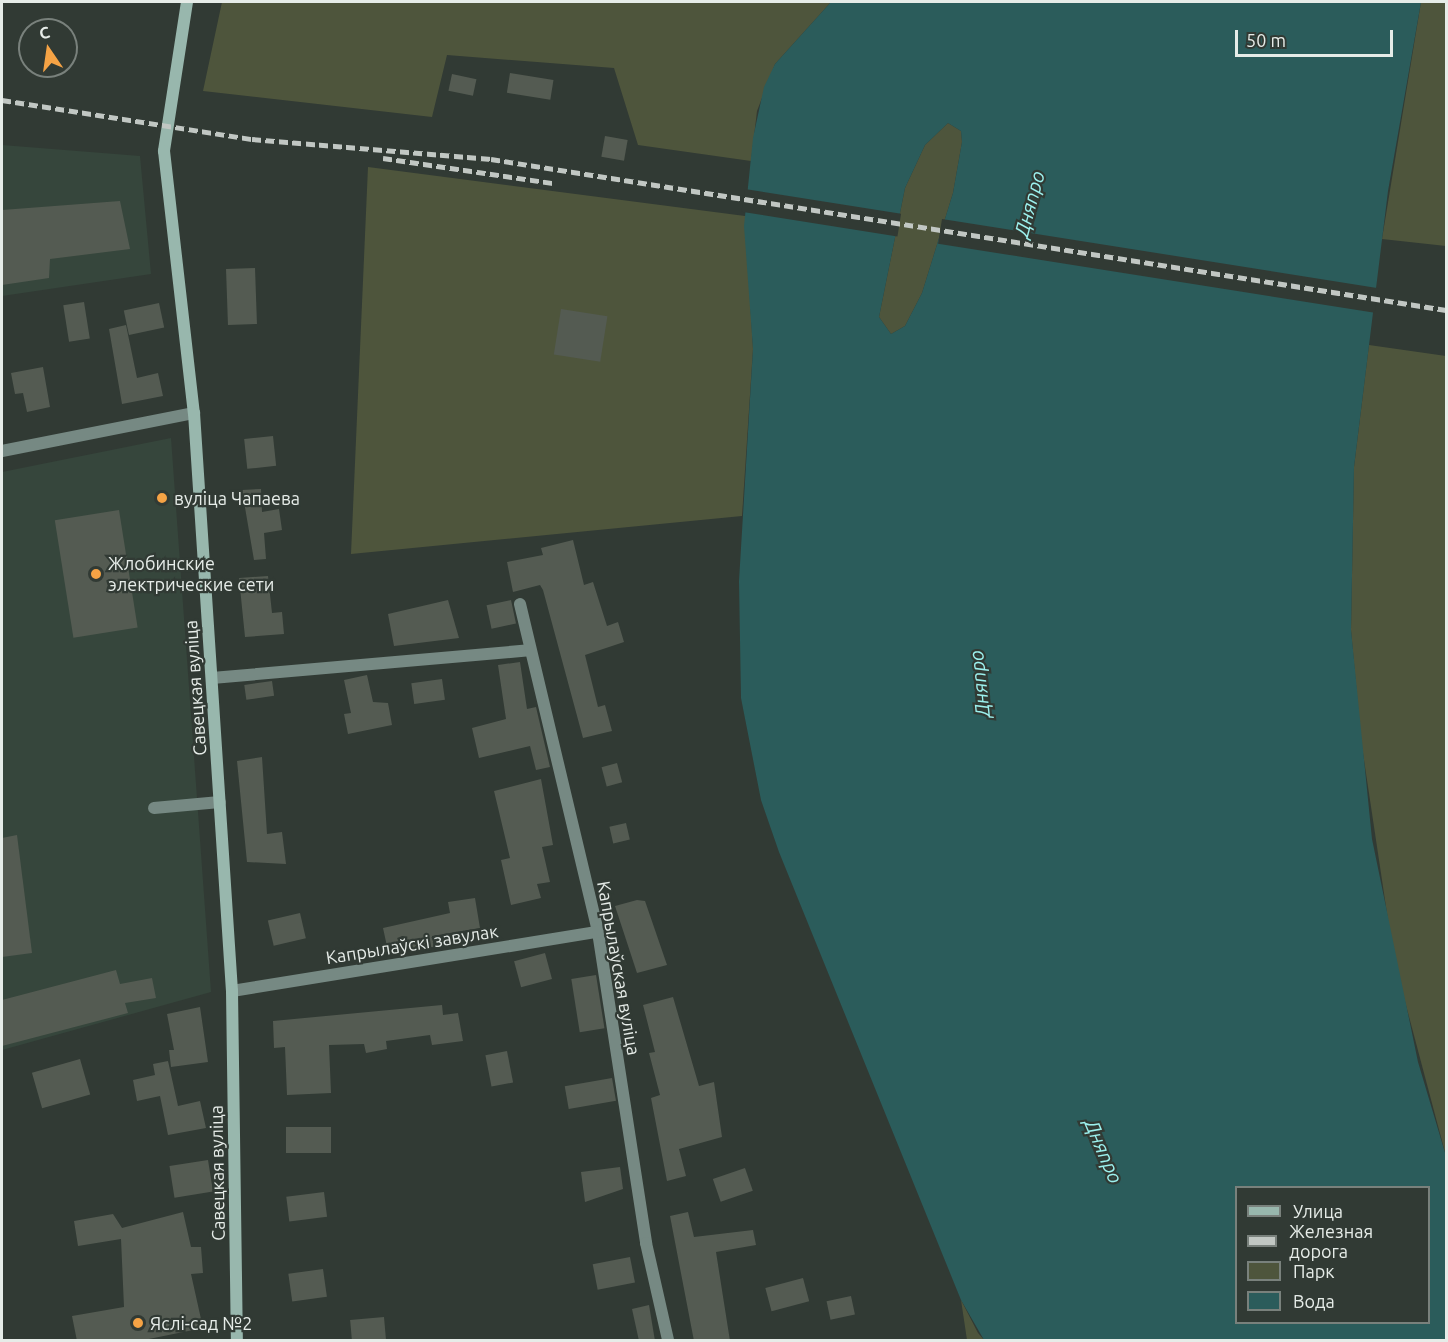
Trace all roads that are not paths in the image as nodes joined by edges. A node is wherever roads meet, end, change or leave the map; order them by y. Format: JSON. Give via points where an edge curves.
{"nodes":[{"id":1,"x":187,"y":2,"type":"edge"},
{"id":2,"x":194,"y":413,"type":"junction"},
{"id":3,"x":2,"y":451,"type":"edge"},
{"id":4,"x":520,"y":604,"type":"dead end"},
{"id":5,"x":529,"y":650,"type":"junction"},
{"id":6,"x":212,"y":678,"type":"junction"},
{"id":7,"x":220,"y":802,"type":"junction"},
{"id":8,"x":154,"y":808,"type":"dead end"},
{"id":9,"x":598,"y":932,"type":"junction"},
{"id":10,"x":232,"y":991,"type":"junction"},
{"id":11,"x":237,"y":1341,"type":"edge"},
{"id":12,"x":668,"y":1341,"type":"edge"}],
"edges":[{"from":1,"to":2,"type":"main road","name":"Савецкая вуліца","via":[[164,151]]},
{"from":2,"to":3,"type":"street"},
{"from":2,"to":6,"type":"main road","name":"Савецкая вуліца"},
{"from":4,"to":5,"type":"street","name":"Капрылаўская вуліца"},
{"from":5,"to":6,"type":"street"},
{"from":5,"to":9,"type":"street","name":"Капрылаўская вуліца"},
{"from":6,"to":7,"type":"main road","name":"Савецкая вуліца"},
{"from":7,"to":8,"type":"street"},
{"from":7,"to":10,"type":"main road","name":"Савецкая вуліца"},
{"from":9,"to":10,"type":"street","name":"Капрылаўскі завулак"},
{"from":9,"to":12,"type":"street","name":"Капрылаўская вуліца","via":[[646,1243]]},
{"from":10,"to":11,"type":"main road","name":"Савецкая вуліца"}]}
